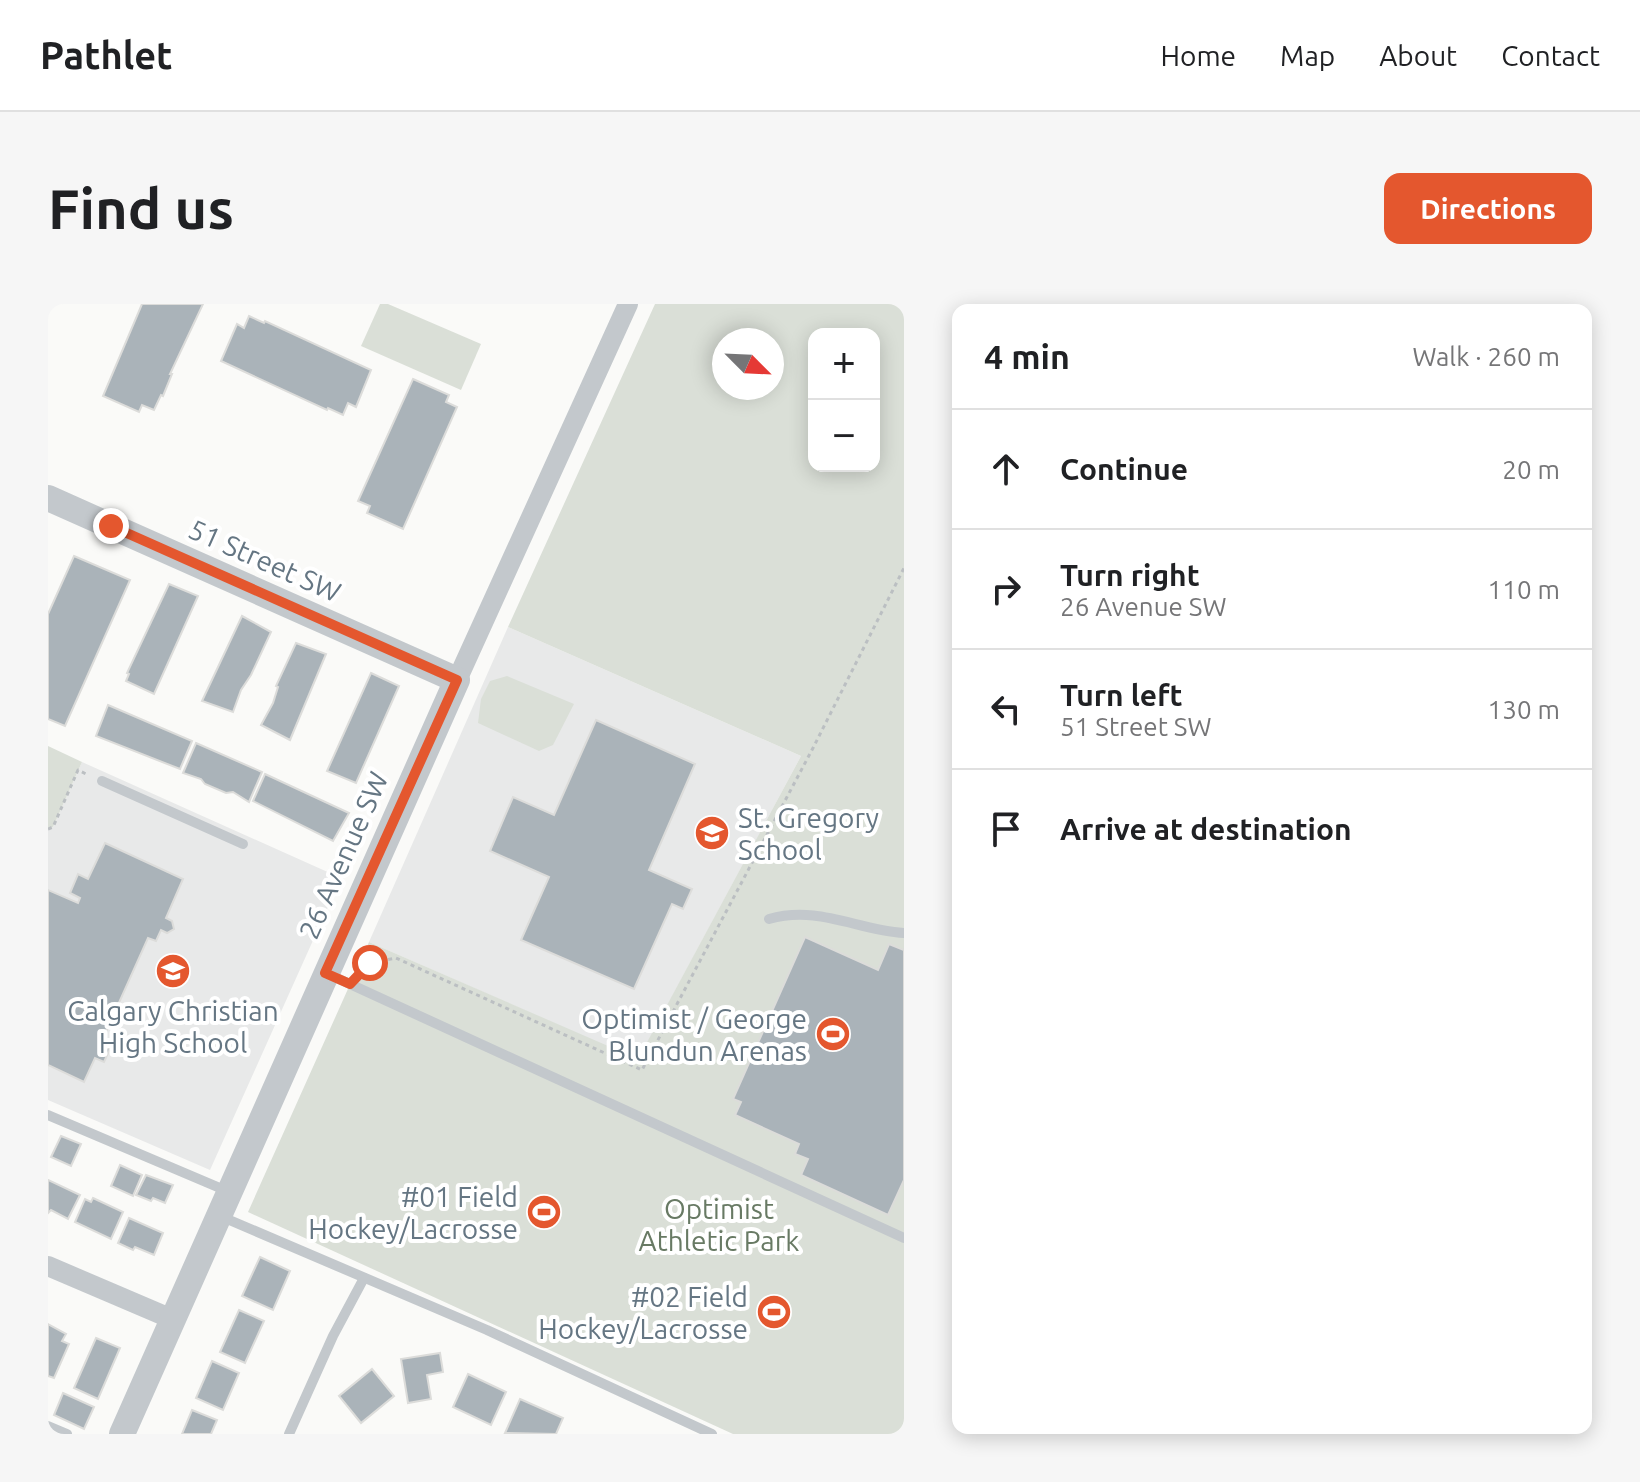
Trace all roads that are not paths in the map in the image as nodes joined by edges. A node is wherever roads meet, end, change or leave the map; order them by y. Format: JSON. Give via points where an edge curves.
{"nodes":[{"id":1,"x":628,"y":304,"type":"edge"},
{"id":2,"x":48,"y":498,"type":"edge"},
{"id":3,"x":457,"y":680,"type":"junction"},
{"id":4,"x":102,"y":781,"type":"road end"},
{"id":5,"x":243,"y":844,"type":"dead end"},
{"id":6,"x":769,"y":919,"type":"dead end"},
{"id":7,"x":904,"y":933,"type":"edge"},
{"id":8,"x":325,"y":973,"type":"junction"},
{"id":9,"x":48,"y":1115,"type":"edge"},
{"id":10,"x":229,"y":1191,"type":"junction"},
{"id":11,"x":218,"y":1215,"type":"junction"},
{"id":12,"x":904,"y":1238,"type":"edge"},
{"id":13,"x":48,"y":1266,"type":"edge"},
{"id":14,"x":364,"y":1278,"type":"junction"},
{"id":15,"x":172,"y":1319,"type":"junction"},
{"id":16,"x":48,"y":1426,"type":"edge"},
{"id":17,"x":67,"y":1434,"type":"edge"},
{"id":18,"x":122,"y":1434,"type":"edge"},
{"id":19,"x":289,"y":1434,"type":"edge"},
{"id":20,"x":712,"y":1434,"type":"edge"}],
"edges":[{"from":1,"to":3,"type":"street","name":"26 Avenue SW"},
{"from":2,"to":3,"type":"street","name":"51 Street SW"},
{"from":3,"to":8,"type":"street","name":"26 Avenue SW"},
{"from":4,"to":5,"type":"lane"},
{"from":6,"to":7,"type":"lane","via":[[790,913]]},
{"from":8,"to":10,"type":"street","name":"26 Avenue SW"},
{"from":8,"to":12,"type":"lane"},
{"from":9,"to":10,"type":"lane"},
{"from":10,"to":11,"type":"street","name":"26 Avenue SW"},
{"from":11,"to":14,"type":"lane"},
{"from":11,"to":15,"type":"street","name":"26 Avenue SW"},
{"from":13,"to":15,"type":"street"},
{"from":14,"to":19,"type":"lane"},
{"from":14,"to":20,"type":"lane"},
{"from":15,"to":18,"type":"street","name":"26 Avenue SW"},
{"from":16,"to":17,"type":"lane"}]}
